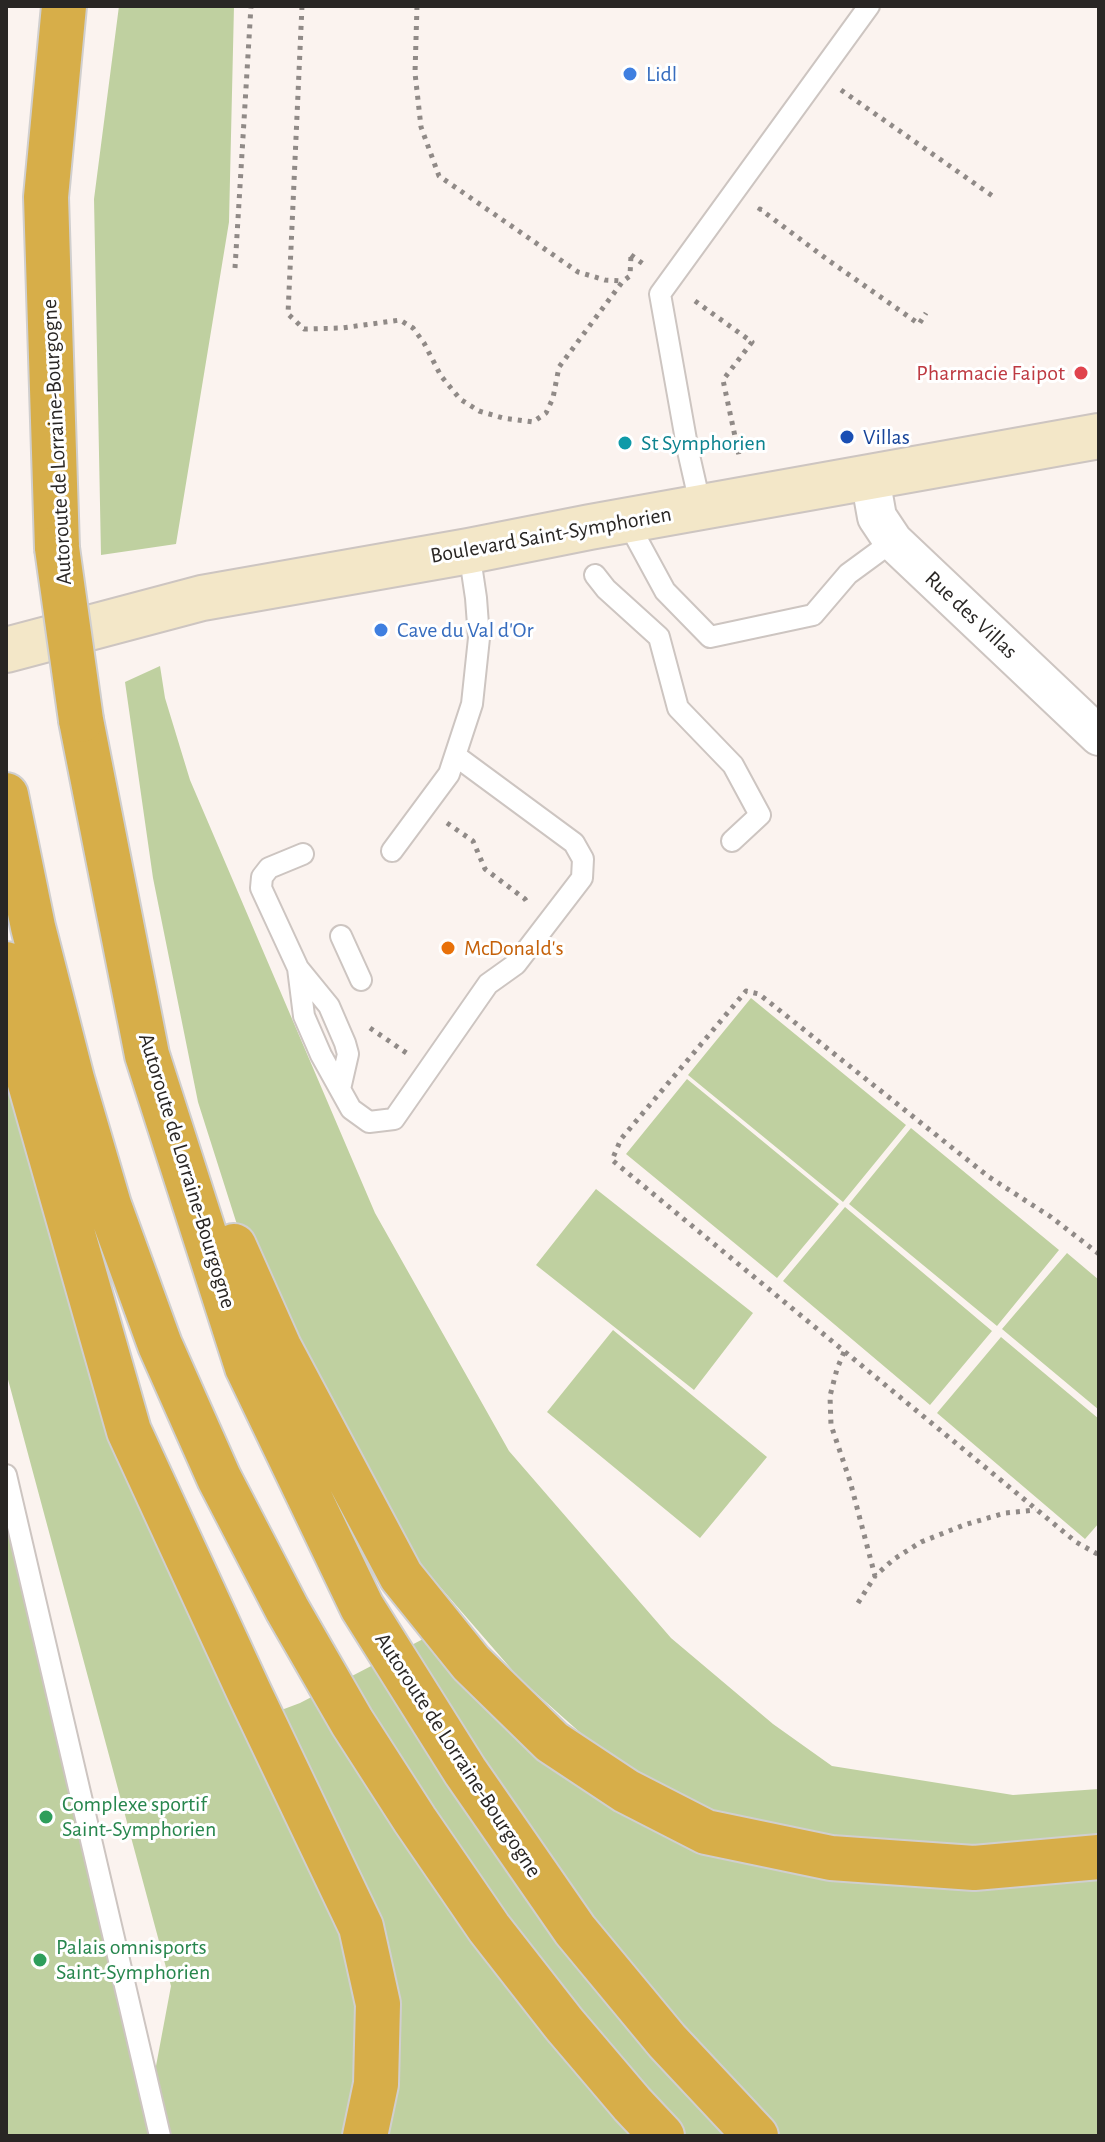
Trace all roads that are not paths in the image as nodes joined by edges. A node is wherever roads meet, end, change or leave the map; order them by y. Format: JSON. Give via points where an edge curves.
{"nodes":[{"id":1,"x":64,"y":6,"type":"edge"},
{"id":2,"x":869,"y":6,"type":"edge"},
{"id":3,"x":1099,"y":436,"type":"edge"},
{"id":4,"x":870,"y":478,"type":"junction"},
{"id":5,"x":701,"y":508,"type":"junction"},
{"id":6,"x":627,"y":521,"type":"junction"},
{"id":7,"x":893,"y":541,"type":"junction"},
{"id":8,"x":469,"y":551,"type":"junction"},
{"id":9,"x":595,"y":575,"type":"dead end"},
{"id":10,"x":6,"y":650,"type":"edge"},
{"id":11,"x":1099,"y":736,"type":"edge"},
{"id":12,"x":456,"y":756,"type":"junction"},
{"id":13,"x":6,"y":795,"type":"edge"},
{"id":14,"x":732,"y":841,"type":"dead end"},
{"id":15,"x":392,"y":851,"type":"dead end"},
{"id":16,"x":303,"y":854,"type":"dead end"},
{"id":17,"x":341,"y":936,"type":"dead end"},
{"id":18,"x":6,"y":964,"type":"edge"},
{"id":19,"x":361,"y":980,"type":"road end"},
{"id":20,"x":147,"y":1055,"type":"junction"},
{"id":21,"x":6,"y":1475,"type":"edge"},
{"id":22,"x":1099,"y":1857,"type":"edge"},
{"id":23,"x":160,"y":2136,"type":"edge"},
{"id":24,"x":365,"y":2136,"type":"edge"},
{"id":25,"x":662,"y":2136,"type":"edge"},
{"id":26,"x":756,"y":2136,"type":"edge"}],
"edges":[{"from":1,"to":20,"type":"highway","name":"Autoroute de Lorraine-Bourgogne","bridge":true,"via":[[46,197],[57,548],[81,720]]},
{"from":2,"to":5,"type":"lane","via":[[660,294]]},
{"from":3,"to":4,"type":"main road","name":"Boulevard Saint-Symphorien"},
{"from":4,"to":5,"type":"main road","name":"Boulevard Saint-Symphorien"},
{"from":4,"to":7,"type":"street","name":"Rue des Villas","via":[[877,517]]},
{"from":5,"to":6,"type":"main road","name":"Boulevard Saint-Symphorien"},
{"from":6,"to":7,"type":"lane","via":[[665,591],[710,637],[813,615],[848,574]]},
{"from":6,"to":8,"type":"main road","name":"Boulevard Saint-Symphorien"},
{"from":7,"to":11,"type":"street","name":"Rue des Villas"},
{"from":8,"to":10,"type":"main road","name":"Boulevard Saint-Symphorien","via":[[202,598]]},
{"from":8,"to":12,"type":"lane","via":[[479,638],[472,704]]},
{"from":9,"to":14,"type":"lane","via":[[659,637],[678,708],[733,765],[760,815]]},
{"from":12,"to":15,"type":"lane","via":[[449,774]]},
{"from":12,"to":16,"type":"lane","via":[[574,843],[583,859],[582,878],[516,964],[488,984],[394,1119],[369,1122],[351,1109],[304,1016],[298,968],[261,888],[269,868]]},
{"from":13,"to":25,"type":"highway","via":[[37,942],[109,1205],[160,1345],[219,1478],[337,1697],[415,1820],[545,2000]]},
{"from":17,"to":19,"type":"lane"},
{"from":18,"to":24,"type":"highway","via":[[29,1080],[129,1431],[361,1927],[378,2004],[376,2084]]},
{"from":20,"to":22,"type":"highway","via":[[279,1347],[401,1576],[471,1663],[552,1742],[626,1791],[706,1832],[831,1858],[974,1868]]},
{"from":20,"to":26,"type":"highway","name":"Autoroute de Lorraine-Bourgogne","via":[[247,1367],[362,1607],[465,1771],[575,1930],[667,2041]]},
{"from":21,"to":23,"type":"lane"}]}
